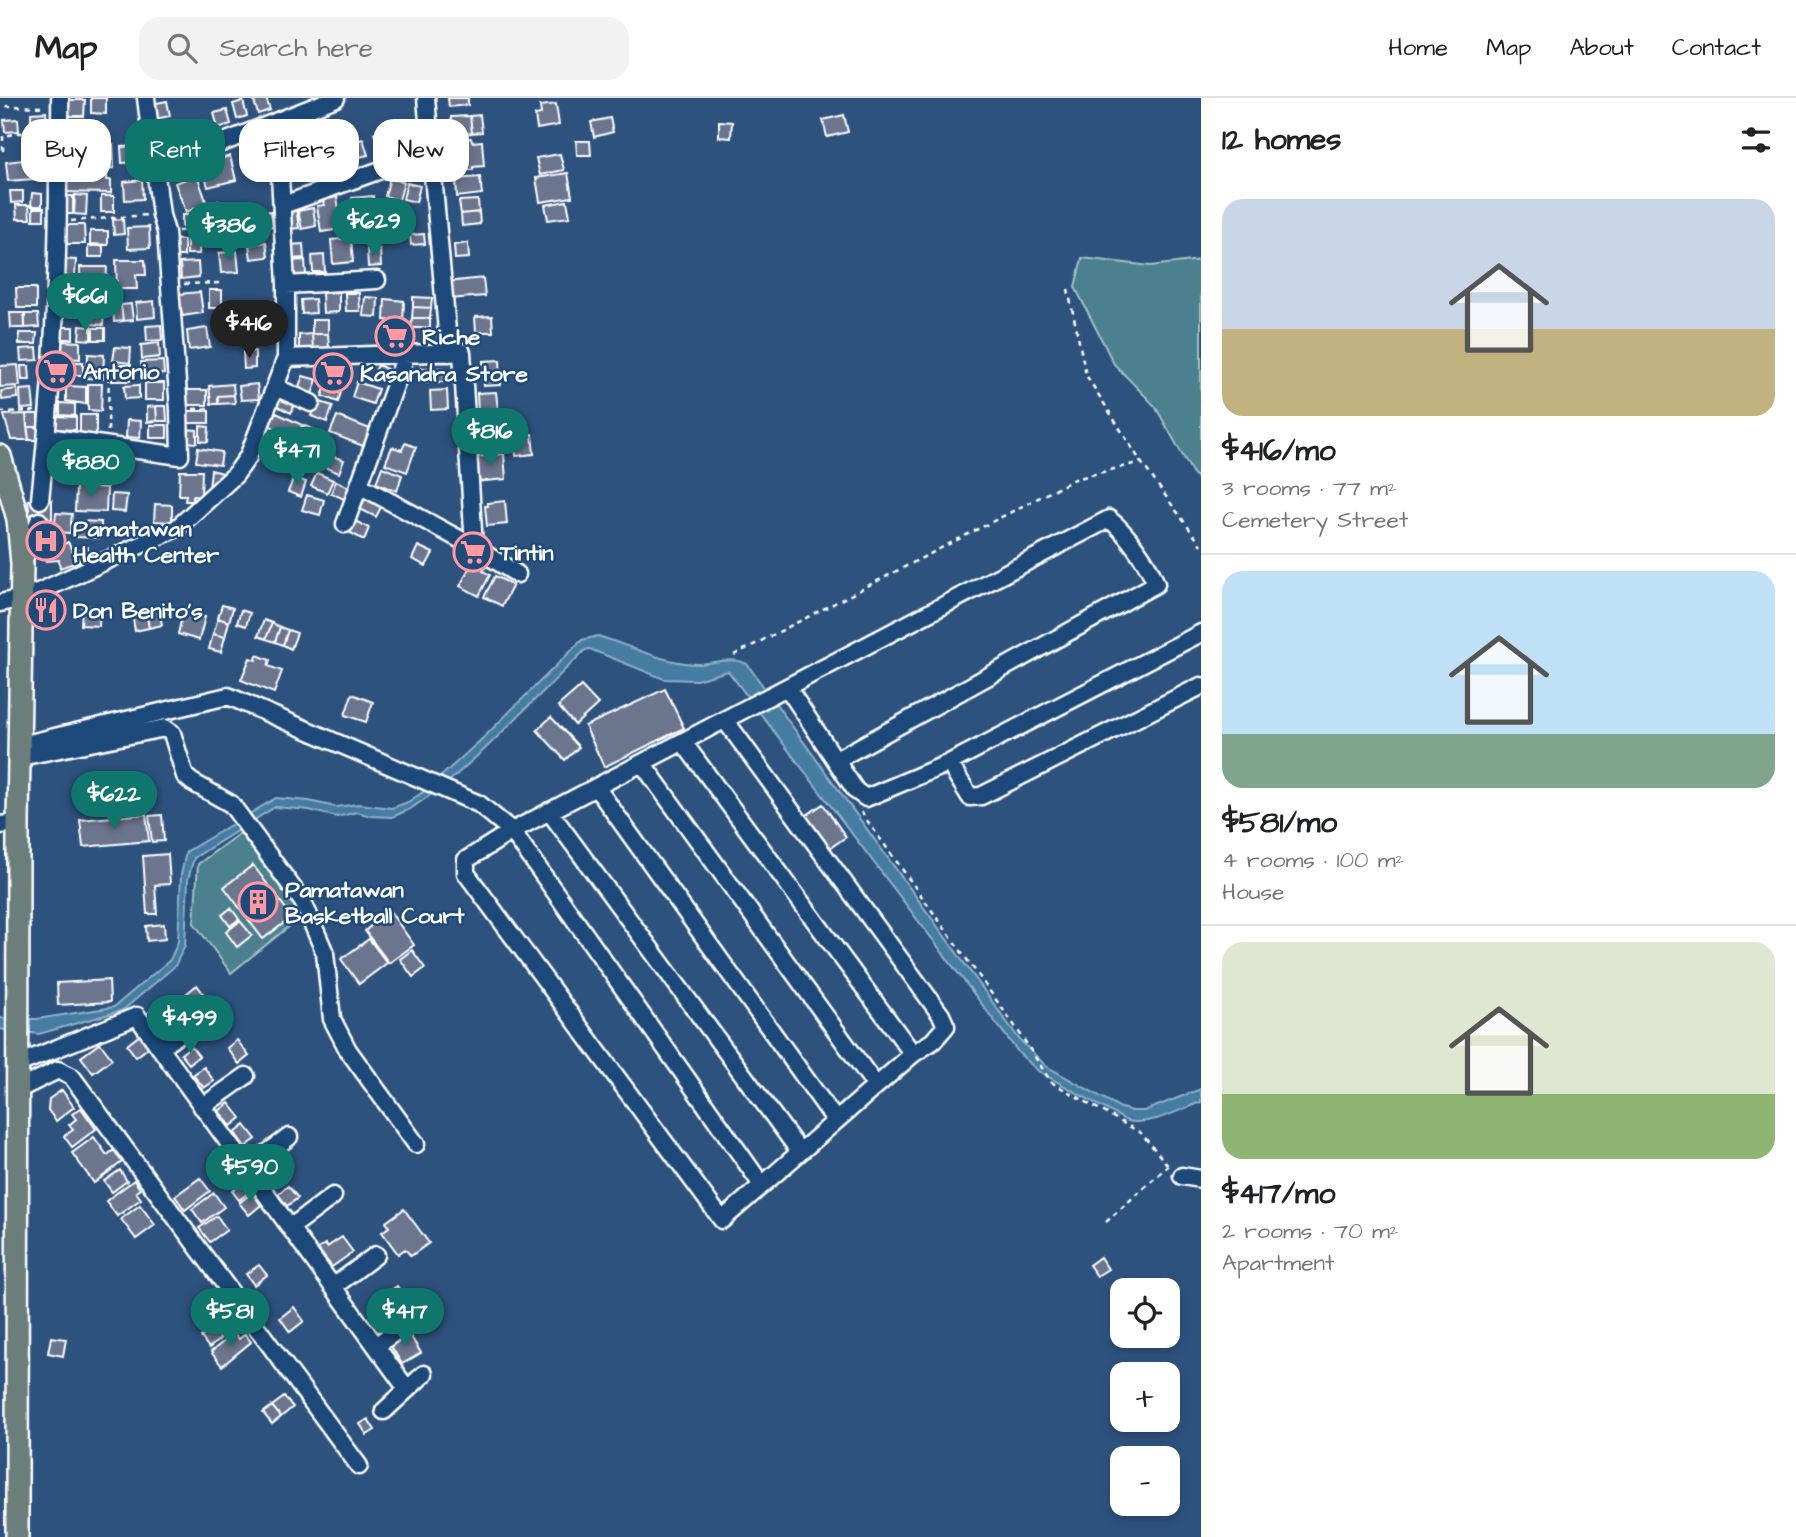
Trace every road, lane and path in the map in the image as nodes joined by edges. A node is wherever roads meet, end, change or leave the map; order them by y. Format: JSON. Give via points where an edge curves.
{"nodes":[{"id":1,"x":146,"y":98,"type":"edge"},
{"id":2,"x":337,"y":98,"type":"edge"},
{"id":3,"x":426,"y":98,"type":"edge"},
{"id":4,"x":60,"y":102,"type":"edge"},
{"id":5,"x":6,"y":106,"type":"dead end"},
{"id":6,"x":149,"y":119,"type":"edge"},
{"id":7,"x":281,"y":119,"type":"edge"},
{"id":8,"x":428,"y":119,"type":"edge"},
{"id":9,"x":21,"y":132,"type":"edge"},
{"id":10,"x":3,"y":151,"type":"dead end"},
{"id":11,"x":373,"y":173,"type":"edge"},
{"id":12,"x":58,"y":182,"type":"edge"},
{"id":13,"x":158,"y":182,"type":"edge"},
{"id":14,"x":281,"y":182,"type":"edge"},
{"id":15,"x":435,"y":182,"type":"edge"},
{"id":16,"x":283,"y":205,"type":"junction"},
{"id":17,"x":162,"y":215,"type":"junction"},
{"id":18,"x":58,"y":222,"type":"junction"},
{"id":19,"x":210,"y":229,"type":"dead end"},
{"id":20,"x":166,"y":232,"type":"junction"},
{"id":21,"x":377,"y":280,"type":"dead end"},
{"id":22,"x":219,"y":283,"type":"dead end"},
{"id":23,"x":168,"y":285,"type":"junction"},
{"id":24,"x":286,"y":285,"type":"junction"},
{"id":25,"x":1068,"y":289,"type":"dead end"},
{"id":26,"x":456,"y":353,"type":"junction"},
{"id":27,"x":406,"y":355,"type":"junction"},
{"id":28,"x":286,"y":358,"type":"junction"},
{"id":29,"x":109,"y":361,"type":"dead end"},
{"id":30,"x":275,"y":387,"type":"junction"},
{"id":31,"x":311,"y":403,"type":"dead end"},
{"id":32,"x":211,"y":408,"type":"dead end"},
{"id":33,"x":179,"y":410,"type":"junction"},
{"id":34,"x":50,"y":411,"type":"junction"},
{"id":35,"x":0,"y":412,"type":"edge"},
{"id":36,"x":47,"y":437,"type":"junction"},
{"id":37,"x":108,"y":445,"type":"junction"},
{"id":38,"x":0,"y":456,"type":"edge"},
{"id":39,"x":1141,"y":462,"type":"junction"},
{"id":40,"x":360,"y":486,"type":"junction"},
{"id":41,"x":40,"y":500,"type":"dead end"},
{"id":42,"x":39,"y":521,"type":"dead end"},
{"id":43,"x":345,"y":524,"type":"dead end"},
{"id":44,"x":1201,"y":545,"type":"edge"},
{"id":45,"x":474,"y":547,"type":"junction"},
{"id":46,"x":22,"y":564,"type":"junction"},
{"id":47,"x":517,"y":574,"type":"dead end"},
{"id":48,"x":22,"y":598,"type":"junction"},
{"id":49,"x":0,"y":603,"type":"edge"},
{"id":50,"x":1201,"y":633,"type":"edge"},
{"id":51,"x":734,"y":655,"type":"dead end"},
{"id":52,"x":1201,"y":686,"type":"edge"},
{"id":53,"x":780,"y":691,"type":"junction"},
{"id":54,"x":725,"y":720,"type":"junction"},
{"id":55,"x":683,"y":742,"type":"junction"},
{"id":56,"x":20,"y":751,"type":"junction"},
{"id":57,"x":836,"y":760,"type":"junction"},
{"id":58,"x":642,"y":763,"type":"junction"},
{"id":59,"x":949,"y":763,"type":"junction"},
{"id":60,"x":596,"y":787,"type":"junction"},
{"id":61,"x":856,"y":805,"type":"dead end"},
{"id":62,"x":549,"y":811,"type":"junction"},
{"id":63,"x":9,"y":824,"type":"edge"},
{"id":64,"x":512,"y":831,"type":"junction"},
{"id":65,"x":203,"y":1017,"type":"dead end"},
{"id":66,"x":160,"y":1048,"type":"junction"},
{"id":67,"x":913,"y":1054,"type":"junction"},
{"id":68,"x":18,"y":1064,"type":"junction"},
{"id":69,"x":246,"y":1076,"type":"dead end"},
{"id":70,"x":876,"y":1086,"type":"junction"},
{"id":71,"x":19,"y":1089,"type":"junction"},
{"id":72,"x":202,"y":1107,"type":"junction"},
{"id":73,"x":836,"y":1121,"type":"junction"},
{"id":74,"x":289,"y":1138,"type":"dead end"},
{"id":75,"x":416,"y":1144,"type":"dead end"},
{"id":76,"x":800,"y":1152,"type":"junction"},
{"id":77,"x":1168,"y":1166,"type":"junction"},
{"id":78,"x":247,"y":1168,"type":"junction"},
{"id":79,"x":1182,"y":1176,"type":"joint"},
{"id":80,"x":1201,"y":1179,"type":"edge"},
{"id":81,"x":762,"y":1185,"type":"junction"},
{"id":82,"x":333,"y":1196,"type":"dead end"},
{"id":83,"x":1105,"y":1222,"type":"dead end"},
{"id":84,"x":290,"y":1228,"type":"junction"},
{"id":85,"x":376,"y":1255,"type":"dead end"},
{"id":86,"x":333,"y":1287,"type":"junction"},
{"id":87,"x":419,"y":1314,"type":"dead end"},
{"id":88,"x":376,"y":1346,"type":"junction"},
{"id":89,"x":424,"y":1374,"type":"dead end"},
{"id":90,"x":407,"y":1389,"type":"junction"},
{"id":91,"x":384,"y":1411,"type":"dead end"},
{"id":92,"x":359,"y":1466,"type":"dead end"},
{"id":93,"x":17,"y":1537,"type":"edge"}],
"edges":[{"from":1,"to":6,"type":"street"},
{"from":2,"to":7,"type":"street"},
{"from":3,"to":8,"type":"street"},
{"from":4,"to":5,"type":"path"},
{"from":9,"to":10,"type":"path","via":[[3,136]]},
{"from":11,"to":16,"type":"street"},
{"from":12,"to":18,"type":"street"},
{"from":13,"to":17,"type":"street"},
{"from":14,"to":16,"type":"street"},
{"from":15,"to":26,"type":"street"},
{"from":16,"to":24,"type":"street"},
{"from":17,"to":18,"type":"path"},
{"from":17,"to":20,"type":"street"},
{"from":18,"to":34,"type":"street"},
{"from":19,"to":20,"type":"path"},
{"from":20,"to":23,"type":"street"},
{"from":21,"to":24,"type":"street"},
{"from":22,"to":23,"type":"path"},
{"from":23,"to":33,"type":"street"},
{"from":24,"to":28,"type":"street"},
{"from":25,"to":39,"type":"path","via":[[1086,375]]},
{"from":26,"to":27,"type":"street"},
{"from":26,"to":45,"type":"street"},
{"from":27,"to":28,"type":"street"},
{"from":27,"to":40,"type":"street"},
{"from":28,"to":30,"type":"street"},
{"from":29,"to":37,"type":"path"},
{"from":30,"to":31,"type":"street"},
{"from":30,"to":48,"type":"street","via":[[235,475],[177,528]]},
{"from":32,"to":33,"type":"path"},
{"from":33,"to":37,"type":"street","via":[[180,456]]},
{"from":34,"to":35,"type":"path"},
{"from":34,"to":36,"type":"street"},
{"from":36,"to":37,"type":"street"},
{"from":36,"to":41,"type":"street"},
{"from":38,"to":46,"type":"main road","via":[[18,519]]},
{"from":39,"to":44,"type":"path"},
{"from":39,"to":51,"type":"path","via":[[1075,479]]},
{"from":40,"to":43,"type":"street"},
{"from":40,"to":45,"type":"street"},
{"from":42,"to":46,"type":"street"},
{"from":45,"to":47,"type":"street"},
{"from":46,"to":48,"type":"main road"},
{"from":48,"to":49,"type":"street"},
{"from":48,"to":56,"type":"main road"},
{"from":50,"to":59,"type":"street"},
{"from":52,"to":59,"type":"street","via":[[981,796],[970,797]]},
{"from":53,"to":54,"type":"street"},
{"from":53,"to":57,"type":"street"},
{"from":53,"to":57,"type":"street","via":[[1109,519],[1153,574],[1156,584]]},
{"from":54,"to":55,"type":"street"},
{"from":54,"to":67,"type":"street","via":[[941,1015],[946,1026]]},
{"from":55,"to":58,"type":"street"},
{"from":55,"to":67,"type":"street"},
{"from":56,"to":63,"type":"main road"},
{"from":56,"to":64,"type":"street","via":[[228,696],[479,804]]},
{"from":56,"to":75,"type":"street","via":[[165,728],[172,733],[185,776],[231,804],[303,902],[325,953],[332,1019],[348,1050]]},
{"from":57,"to":59,"type":"street","via":[[856,791],[866,798]]},
{"from":58,"to":60,"type":"street"},
{"from":58,"to":70,"type":"street"},
{"from":60,"to":62,"type":"street"},
{"from":60,"to":73,"type":"street"},
{"from":61,"to":77,"type":"path","via":[[1048,1079],[1141,1133]]},
{"from":62,"to":64,"type":"street"},
{"from":62,"to":76,"type":"street"},
{"from":63,"to":68,"type":"main road"},
{"from":64,"to":81,"type":"street"},
{"from":64,"to":81,"type":"street","via":[[466,860],[466,873],[722,1220]]},
{"from":65,"to":66,"type":"street"},
{"from":66,"to":68,"type":"street","via":[[136,1016]]},
{"from":66,"to":72,"type":"street"},
{"from":67,"to":70,"type":"street"},
{"from":68,"to":71,"type":"main road"},
{"from":69,"to":72,"type":"street"},
{"from":70,"to":73,"type":"street"},
{"from":71,"to":92,"type":"street","via":[[58,1070],[72,1077]]},
{"from":71,"to":93,"type":"main road"},
{"from":72,"to":78,"type":"street"},
{"from":73,"to":76,"type":"street"},
{"from":74,"to":78,"type":"street"},
{"from":76,"to":81,"type":"street"},
{"from":77,"to":79,"type":"path"},
{"from":77,"to":83,"type":"path"},
{"from":78,"to":84,"type":"street"},
{"from":79,"to":80,"type":"street"},
{"from":82,"to":84,"type":"street"},
{"from":84,"to":86,"type":"street"},
{"from":85,"to":86,"type":"street"},
{"from":86,"to":88,"type":"street"},
{"from":87,"to":88,"type":"street"},
{"from":88,"to":90,"type":"street"},
{"from":89,"to":90,"type":"street"},
{"from":90,"to":91,"type":"street"}]}
